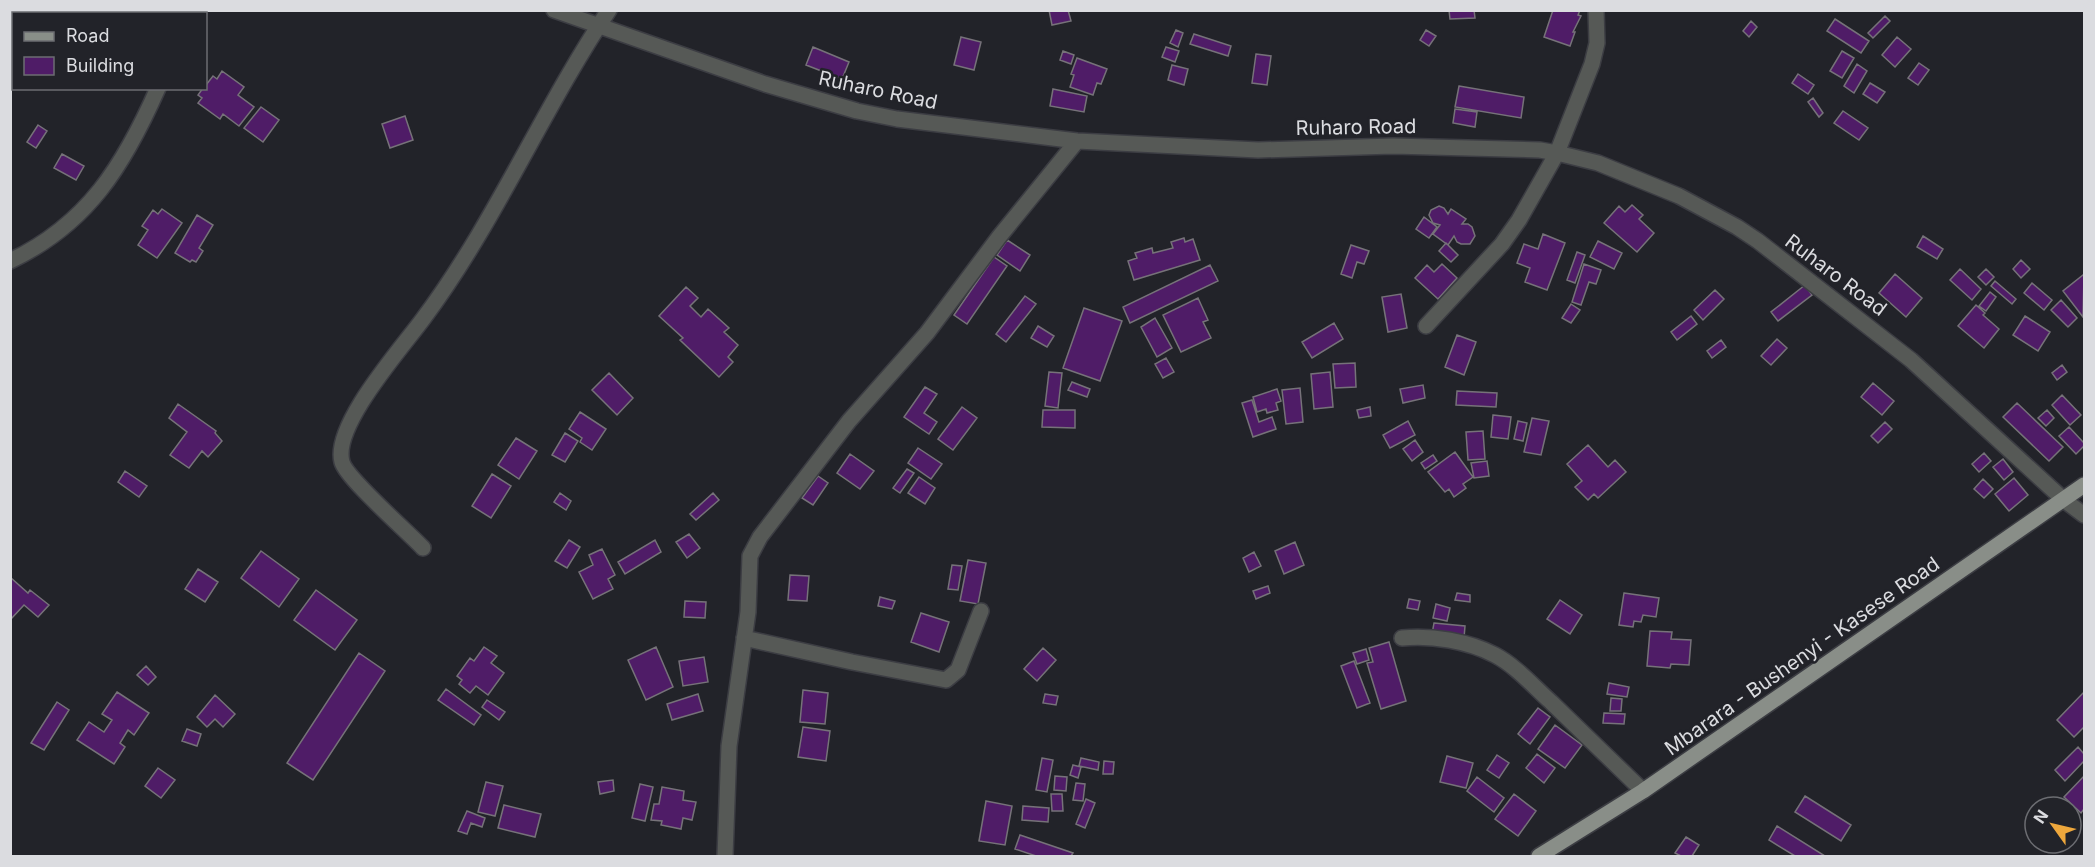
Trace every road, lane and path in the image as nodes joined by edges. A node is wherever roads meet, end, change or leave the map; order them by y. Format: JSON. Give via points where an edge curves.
{"nodes":[{"id":1,"x":554,"y":10,"type":"edge"},
{"id":2,"x":609,"y":10,"type":"edge"},
{"id":3,"x":1596,"y":10,"type":"edge"},
{"id":4,"x":598,"y":27,"type":"junction"},
{"id":5,"x":157,"y":90,"type":"edge"},
{"id":6,"x":1077,"y":141,"type":"junction"},
{"id":7,"x":1557,"y":153,"type":"junction"},
{"id":8,"x":10,"y":261,"type":"edge"},
{"id":9,"x":1426,"y":326,"type":"dead end"},
{"id":10,"x":2085,"y":485,"type":"edge"},
{"id":11,"x":2064,"y":500,"type":"junction"},
{"id":12,"x":2085,"y":515,"type":"edge"},
{"id":13,"x":423,"y":548,"type":"dead end"},
{"id":14,"x":981,"y":611,"type":"dead end"},
{"id":15,"x":744,"y":638,"type":"junction"},
{"id":16,"x":1402,"y":638,"type":"dead end"},
{"id":17,"x":1643,"y":791,"type":"junction"},
{"id":18,"x":724,"y":856,"type":"edge"},
{"id":19,"x":1539,"y":856,"type":"edge"}],
"edges":[{"from":1,"to":4,"type":"street","name":"Ruharo Road"},
{"from":2,"to":4,"type":"street"},
{"from":3,"to":7,"type":"street","via":[[1597,43],[1592,64]]},
{"from":4,"to":6,"type":"street","name":"Ruharo Road","via":[[857,111]]},
{"from":4,"to":13,"type":"street","via":[[448,286],[363,400],[341,443],[342,464]]},
{"from":5,"to":8,"type":"street","via":[[101,191],[73,221],[38,248]]},
{"from":6,"to":7,"type":"street","name":"Ruharo Road","via":[[1258,150],[1394,146]]},
{"from":6,"to":15,"type":"street","via":[[927,333],[842,429],[760,537],[750,556]]},
{"from":7,"to":9,"type":"street","via":[[1502,244]]},
{"from":7,"to":11,"type":"street","name":"Ruharo Road","via":[[1598,163],[1679,196],[1737,227],[1911,360]]},
{"from":10,"to":11,"type":"main road","name":"Mbarara - Bushenyi - Kasese Road"},
{"from":11,"to":12,"type":"street","name":"Ruharo Road"},
{"from":11,"to":17,"type":"main road","name":"Mbarara - Bushenyi - Kasese Road"},
{"from":14,"to":15,"type":"street","via":[[958,670],[946,680]]},
{"from":15,"to":18,"type":"street","via":[[729,746]]},
{"from":16,"to":17,"type":"street","via":[[1419,636],[1479,647],[1498,657],[1532,684]]},
{"from":17,"to":19,"type":"main road","name":"Mbarara - Bushenyi - Kasese Road"}]}
